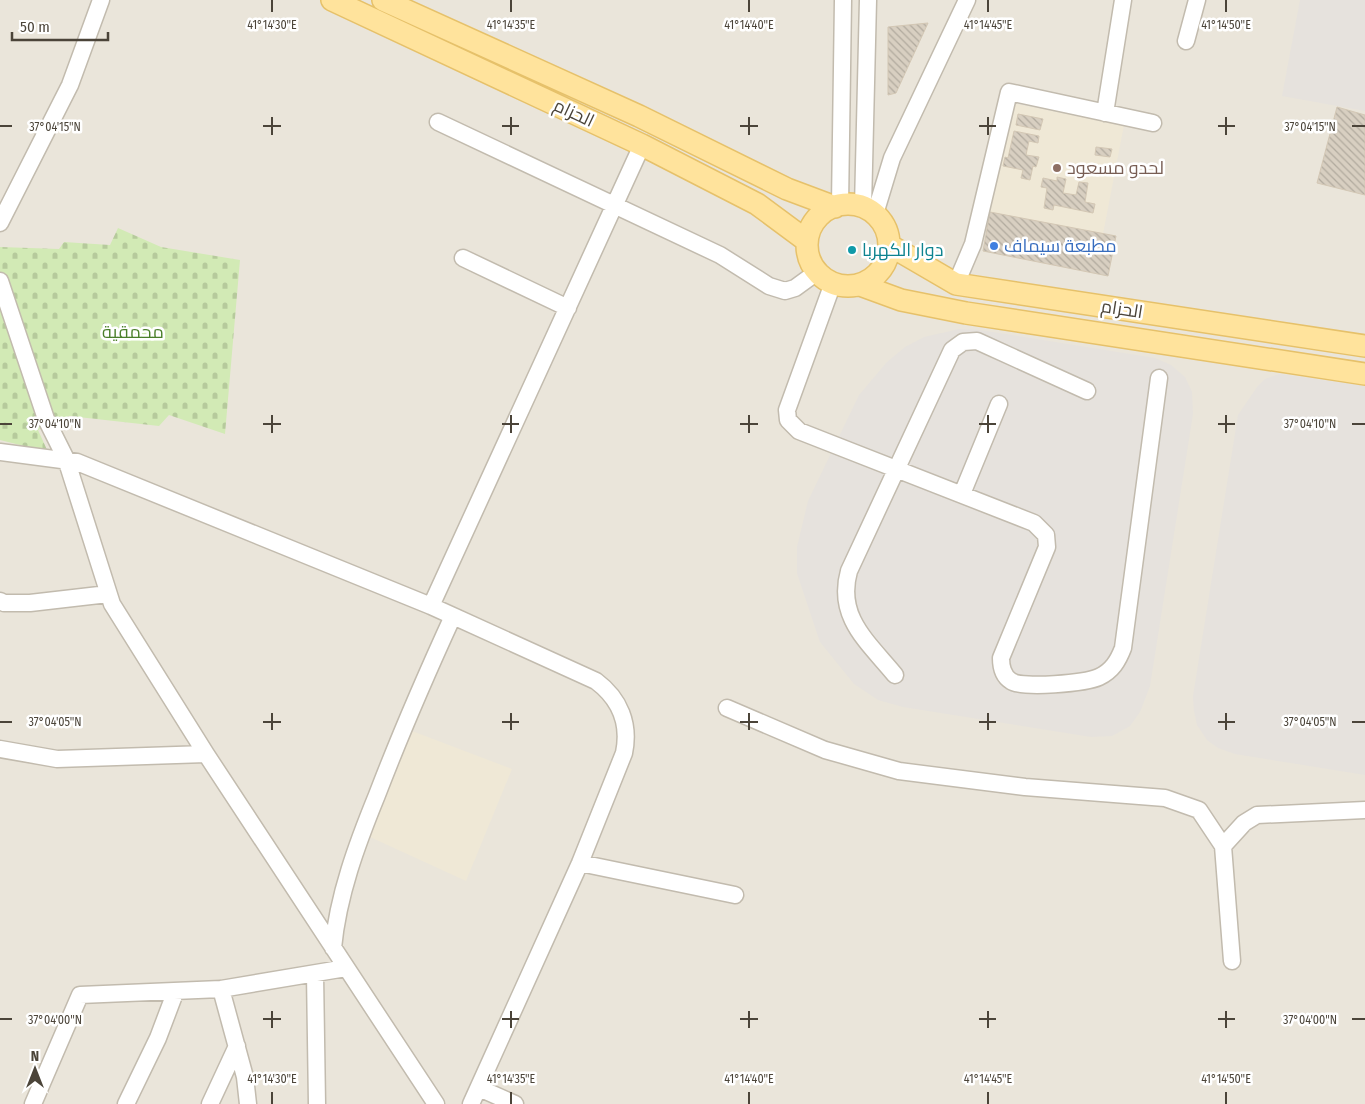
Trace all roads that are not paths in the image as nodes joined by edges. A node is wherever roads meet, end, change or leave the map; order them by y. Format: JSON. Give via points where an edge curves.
{"nodes":[{"id":1,"x":101,"y":0,"type":"edge"},
{"id":2,"x":332,"y":0,"type":"edge"},
{"id":3,"x":843,"y":0,"type":"edge"},
{"id":4,"x":868,"y":0,"type":"edge"},
{"id":5,"x":967,"y":0,"type":"edge"},
{"id":6,"x":1123,"y":0,"type":"edge"},
{"id":7,"x":1197,"y":0,"type":"edge"},
{"id":8,"x":385,"y":1,"type":"edge"},
{"id":9,"x":1186,"y":41,"type":"dead end"},
{"id":10,"x":1105,"y":113,"type":"junction"},
{"id":11,"x":639,"y":116,"type":"junction"},
{"id":12,"x":438,"y":122,"type":"dead end"},
{"id":13,"x":1154,"y":124,"type":"dead end"},
{"id":14,"x":636,"y":142,"type":"junction"},
{"id":15,"x":615,"y":205,"type":"junction"},
{"id":16,"x":837,"y":206,"type":"junction"},
{"id":17,"x":869,"y":211,"type":"junction"},
{"id":18,"x":0,"y":223,"type":"edge"},
{"id":19,"x":807,"y":241,"type":"junction"},
{"id":20,"x":889,"y":245,"type":"junction"},
{"id":21,"x":463,"y":258,"type":"dead end"},
{"id":22,"x":825,"y":278,"type":"junction"},
{"id":23,"x":0,"y":281,"type":"edge"},
{"id":24,"x":956,"y":284,"type":"junction"},
{"id":25,"x":860,"y":285,"type":"junction"},
{"id":26,"x":568,"y":308,"type":"junction"},
{"id":27,"x":1365,"y":346,"type":"edge"},
{"id":28,"x":1365,"y":374,"type":"edge"},
{"id":29,"x":1160,"y":378,"type":"dead end"},
{"id":30,"x":1087,"y":391,"type":"dead end"},
{"id":31,"x":998,"y":404,"type":"dead end"},
{"id":32,"x":0,"y":452,"type":"edge"},
{"id":33,"x":66,"y":459,"type":"junction"},
{"id":34,"x":898,"y":469,"type":"junction"},
{"id":35,"x":962,"y":494,"type":"junction"},
{"id":36,"x":108,"y":594,"type":"junction"},
{"id":37,"x":0,"y":601,"type":"edge"},
{"id":38,"x":431,"y":606,"type":"junction"},
{"id":39,"x":453,"y":616,"type":"junction"},
{"id":40,"x":895,"y":675,"type":"dead end"},
{"id":41,"x":727,"y":708,"type":"dead end"},
{"id":42,"x":0,"y":749,"type":"edge"},
{"id":43,"x":206,"y":754,"type":"junction"},
{"id":44,"x":1365,"y":810,"type":"edge"},
{"id":45,"x":1223,"y":846,"type":"junction"},
{"id":46,"x":580,"y":862,"type":"junction"},
{"id":47,"x":735,"y":895,"type":"dead end"},
{"id":48,"x":333,"y":948,"type":"junction"},
{"id":49,"x":1232,"y":960,"type":"dead end"},
{"id":50,"x":346,"y":968,"type":"junction"},
{"id":51,"x":315,"y":974,"type":"junction"},
{"id":52,"x":221,"y":990,"type":"junction"},
{"id":53,"x":174,"y":993,"type":"junction"},
{"id":54,"x":237,"y":1046,"type":"junction"},
{"id":55,"x":479,"y":1088,"type":"junction"},
{"id":56,"x":34,"y":1104,"type":"edge"},
{"id":57,"x":126,"y":1104,"type":"edge"},
{"id":58,"x":210,"y":1104,"type":"edge"},
{"id":59,"x":248,"y":1104,"type":"edge"},
{"id":60,"x":317,"y":1104,"type":"edge"},
{"id":61,"x":436,"y":1104,"type":"edge"},
{"id":62,"x":471,"y":1104,"type":"edge"},
{"id":63,"x":515,"y":1104,"type":"edge"}],
"edges":[{"from":1,"to":18,"type":"street","via":[[70,85]]},
{"from":2,"to":14,"type":"main road","name":"الحزام"},
{"from":3,"to":16,"type":"street"},
{"from":4,"to":17,"type":"street"},
{"from":5,"to":17,"type":"street"},
{"from":6,"to":10,"type":"street"},
{"from":7,"to":9,"type":"street"},
{"from":8,"to":11,"type":"main road","name":"الحزام"},
{"from":10,"to":13,"type":"street"},
{"from":10,"to":24,"type":"street","via":[[1009,92],[973,244]]},
{"from":11,"to":14,"type":"main road"},
{"from":11,"to":16,"type":"main road","name":"الحزام","via":[[787,189]]},
{"from":12,"to":15,"type":"street"},
{"from":14,"to":15,"type":"street"},
{"from":14,"to":19,"type":"main road","name":"الحزام","via":[[757,204]]},
{"from":15,"to":22,"type":"street","via":[[720,256],[777,289],[785,291]]},
{"from":15,"to":26,"type":"street"},
{"from":16,"to":17,"type":"main road"},
{"from":16,"to":19,"type":"main road","via":[[816,220]]},
{"from":17,"to":20,"type":"main road","via":[[886,228]]},
{"from":19,"to":22,"type":"main road","via":[[810,258]]},
{"from":20,"to":24,"type":"main road","name":"الحزام"},
{"from":20,"to":25,"type":"main road","via":[[881,270]]},
{"from":21,"to":26,"type":"street"},
{"from":22,"to":25,"type":"main road","via":[[842,286]]},
{"from":22,"to":34,"type":"street","via":[[787,410],[788,420],[799,431]]},
{"from":23,"to":33,"type":"street","via":[[46,419]]},
{"from":24,"to":27,"type":"main road","name":"الحزام"},
{"from":25,"to":28,"type":"main road","via":[[901,300],[966,313]]},
{"from":26,"to":38,"type":"street"},
{"from":29,"to":35,"type":"street","via":[[1123,648],[1114,666],[1099,678],[1024,685],[1006,677],[1001,658],[1045,553],[1046,535],[1034,523]]},
{"from":30,"to":34,"type":"street","via":[[977,341],[964,342],[952,350]]},
{"from":31,"to":35,"type":"street"},
{"from":32,"to":33,"type":"street"},
{"from":33,"to":36,"type":"street"},
{"from":33,"to":38,"type":"street"},
{"from":34,"to":35,"type":"street"},
{"from":34,"to":40,"type":"street","via":[[849,571],[845,594],[850,617],[856,627]]},
{"from":36,"to":37,"type":"street","via":[[30,603]]},
{"from":36,"to":43,"type":"street"},
{"from":38,"to":39,"type":"street"},
{"from":39,"to":46,"type":"street","via":[[596,681],[618,703],[625,723],[624,754]]},
{"from":39,"to":48,"type":"street","via":[[396,745],[361,835],[336,916]]},
{"from":41,"to":45,"type":"street","via":[[825,750],[899,771],[1025,787],[1165,798],[1199,810]]},
{"from":42,"to":43,"type":"street","via":[[57,760]]},
{"from":43,"to":48,"type":"street"},
{"from":44,"to":45,"type":"street","via":[[1257,815],[1244,823]]},
{"from":45,"to":49,"type":"street"},
{"from":46,"to":47,"type":"street"},
{"from":46,"to":55,"type":"street"},
{"from":48,"to":50,"type":"street"},
{"from":50,"to":51,"type":"street"},
{"from":50,"to":61,"type":"street"},
{"from":51,"to":52,"type":"street"},
{"from":51,"to":60,"type":"street"},
{"from":52,"to":53,"type":"street"},
{"from":52,"to":54,"type":"street"},
{"from":53,"to":56,"type":"street","via":[[80,996]]},
{"from":53,"to":57,"type":"street","via":[[158,1038]]},
{"from":54,"to":58,"type":"street"},
{"from":54,"to":59,"type":"street","via":[[246,1077]]},
{"from":55,"to":62,"type":"street"},
{"from":55,"to":63,"type":"street"}]}
